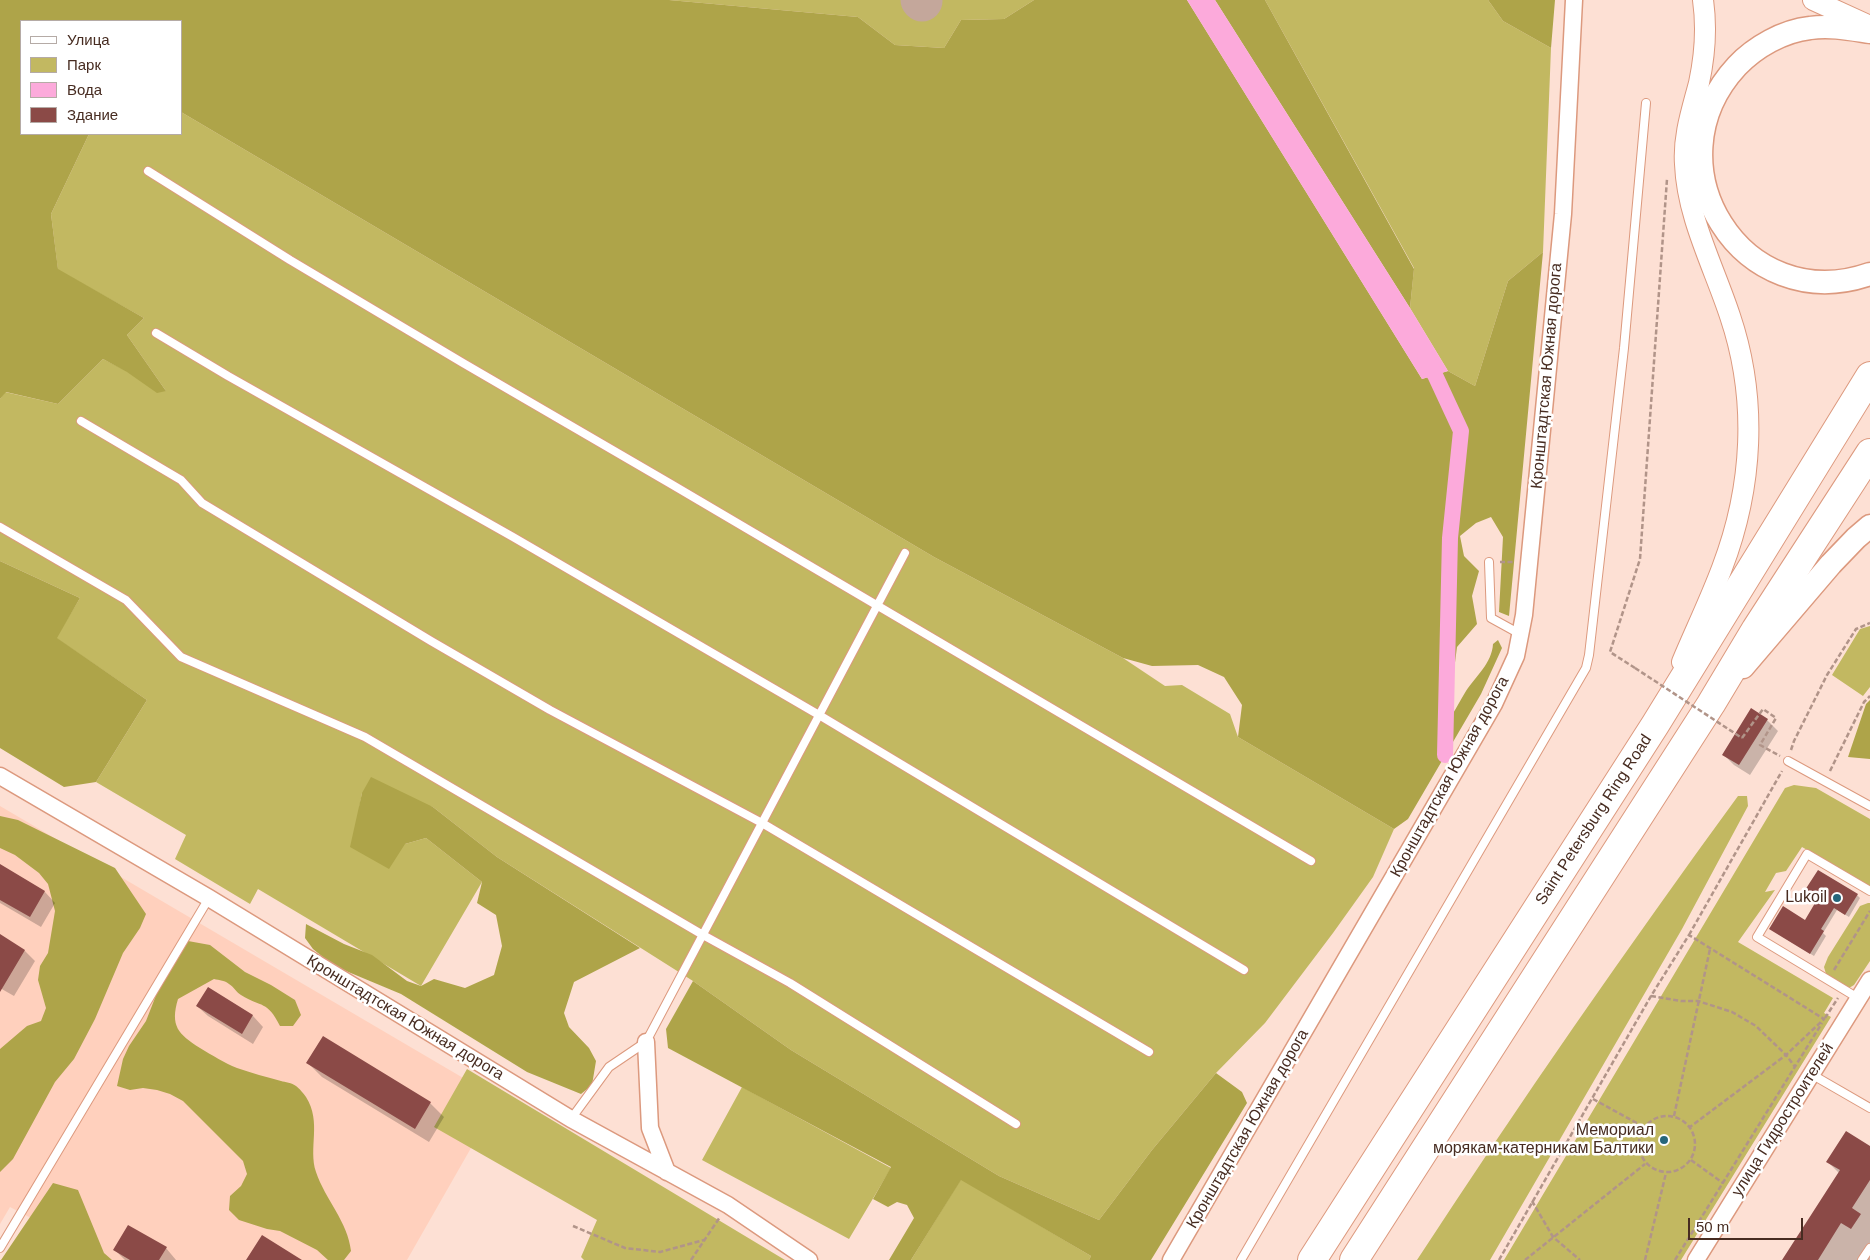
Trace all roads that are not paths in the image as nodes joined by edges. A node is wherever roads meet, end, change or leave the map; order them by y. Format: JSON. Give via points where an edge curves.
{"nodes":[{"id":1,"x":1574,"y":0,"type":"edge"},
{"id":2,"x":1703,"y":0,"type":"edge"},
{"id":3,"x":1814,"y":0,"type":"edge"},
{"id":4,"x":1870,"y":26,"type":"edge"},
{"id":5,"x":1870,"y":32,"type":"edge"},
{"id":6,"x":1646,"y":103,"type":"dead end"},
{"id":7,"x":148,"y":171,"type":"dead end"},
{"id":8,"x":1870,"y":274,"type":"edge"},
{"id":9,"x":156,"y":333,"type":"dead end"},
{"id":10,"x":1870,"y":376,"type":"edge"},
{"id":11,"x":81,"y":421,"type":"dead end"},
{"id":12,"x":1870,"y":454,"type":"edge"},
{"id":13,"x":1870,"y":526,"type":"edge"},
{"id":14,"x":0,"y":527,"type":"edge"},
{"id":15,"x":905,"y":553,"type":"dead end"},
{"id":16,"x":1489,"y":562,"type":"road end"},
{"id":17,"x":877,"y":606,"type":"junction"},
{"id":18,"x":1520,"y":634,"type":"junction"},
{"id":19,"x":1711,"y":704,"type":"junction"},
{"id":20,"x":819,"y":715,"type":"junction"},
{"id":21,"x":1655,"y":725,"type":"junction"},
{"id":22,"x":1788,"y":761,"type":"road end"},
{"id":23,"x":0,"y":776,"type":"edge"},
{"id":24,"x":1870,"y":806,"type":"edge"},
{"id":25,"x":762,"y":823,"type":"junction"},
{"id":26,"x":1310,"y":861,"type":"dead end"},
{"id":27,"x":1870,"y":891,"type":"edge"},
{"id":28,"x":209,"y":898,"type":"junction"},
{"id":29,"x":703,"y":935,"type":"junction"},
{"id":30,"x":1244,"y":970,"type":"dead end"},
{"id":31,"x":1870,"y":980,"type":"edge"},
{"id":32,"x":1858,"y":998,"type":"junction"},
{"id":33,"x":646,"y":1042,"type":"junction"},
{"id":34,"x":1150,"y":1052,"type":"dead end"},
{"id":35,"x":1811,"y":1074,"type":"junction"},
{"id":36,"x":1870,"y":1108,"type":"edge"},
{"id":37,"x":571,"y":1119,"type":"junction"},
{"id":38,"x":1016,"y":1124,"type":"dead end"},
{"id":39,"x":666,"y":1172,"type":"junction"},
{"id":40,"x":0,"y":1248,"type":"edge"},
{"id":41,"x":1870,"y":1248,"type":"edge"},
{"id":42,"x":809,"y":1260,"type":"edge"},
{"id":43,"x":1171,"y":1260,"type":"edge"},
{"id":44,"x":1241,"y":1260,"type":"edge"},
{"id":45,"x":1312,"y":1260,"type":"edge"},
{"id":46,"x":1354,"y":1260,"type":"edge"},
{"id":47,"x":1696,"y":1260,"type":"edge"},
{"id":48,"x":1862,"y":1260,"type":"edge"}],
"edges":[{"from":1,"to":18,"type":"street","name":"Кронштадтская Южная дорога","via":[[1563,214]]},
{"from":2,"to":21,"type":"street","via":[[1705,44],[1685,139],[1684,164],[1694,212],[1741,355],[1747,398],[1748,460],[1743,497],[1723,568]]},
{"from":3,"to":4,"type":"street"},
{"from":5,"to":8,"type":"main road","via":[[1836,27],[1810,28],[1772,40],[1753,52],[1730,74],[1712,102],[1701,155],[1706,193],[1724,230],[1762,265],[1814,282],[1844,281]]},
{"from":6,"to":44,"type":"lane","via":[[1624,348],[1586,668]]},
{"from":7,"to":17,"type":"lane","via":[[414,334]]},
{"from":9,"to":20,"type":"lane"},
{"from":10,"to":21,"type":"highway","name":"Saint Petersburg Ring Road"},
{"from":11,"to":25,"type":"lane","via":[[181,480],[202,503],[431,641],[550,710]]},
{"from":12,"to":19,"type":"highway"},
{"from":13,"to":19,"type":"main road","via":[[1832,564]]},
{"from":14,"to":29,"type":"lane","via":[[126,600],[181,657],[365,737]]},
{"from":15,"to":17,"type":"lane"},
{"from":16,"to":18,"type":"lane","via":[[1491,618]]},
{"from":17,"to":20,"type":"lane"},
{"from":17,"to":26,"type":"lane"},
{"from":18,"to":43,"type":"street","name":"Кронштадтская Южная дорога","via":[[1516,656],[1494,704]]},
{"from":19,"to":46,"type":"highway"},
{"from":20,"to":25,"type":"lane"},
{"from":20,"to":30,"type":"lane"},
{"from":21,"to":45,"type":"highway","name":"Saint Petersburg Ring Road"},
{"from":22,"to":24,"type":"lane"},
{"from":23,"to":28,"type":"street","name":"Кронштадтская Южная дорога"},
{"from":25,"to":29,"type":"lane"},
{"from":25,"to":34,"type":"lane"},
{"from":27,"to":32,"type":"lane","via":[[1807,854],[1757,937]]},
{"from":28,"to":37,"type":"street","name":"Кронштадтская Южная дорога"},
{"from":28,"to":40,"type":"lane"},
{"from":29,"to":33,"type":"lane"},
{"from":29,"to":38,"type":"lane","via":[[790,983]]},
{"from":31,"to":32,"type":"street","name":"улица Гидростроителей"},
{"from":32,"to":35,"type":"street","name":"улица Гидростроителей"},
{"from":33,"to":37,"type":"lane","via":[[609,1067]]},
{"from":33,"to":39,"type":"street","via":[[650,1128]]},
{"from":35,"to":36,"type":"lane"},
{"from":35,"to":47,"type":"street","name":"улица Гидростроителей"},
{"from":37,"to":39,"type":"street","name":"Кронштадтская Южная дорога"},
{"from":39,"to":42,"type":"street","name":"Кронштадтская Южная дорога","via":[[728,1205]]},
{"from":41,"to":48,"type":"lane"}]}
